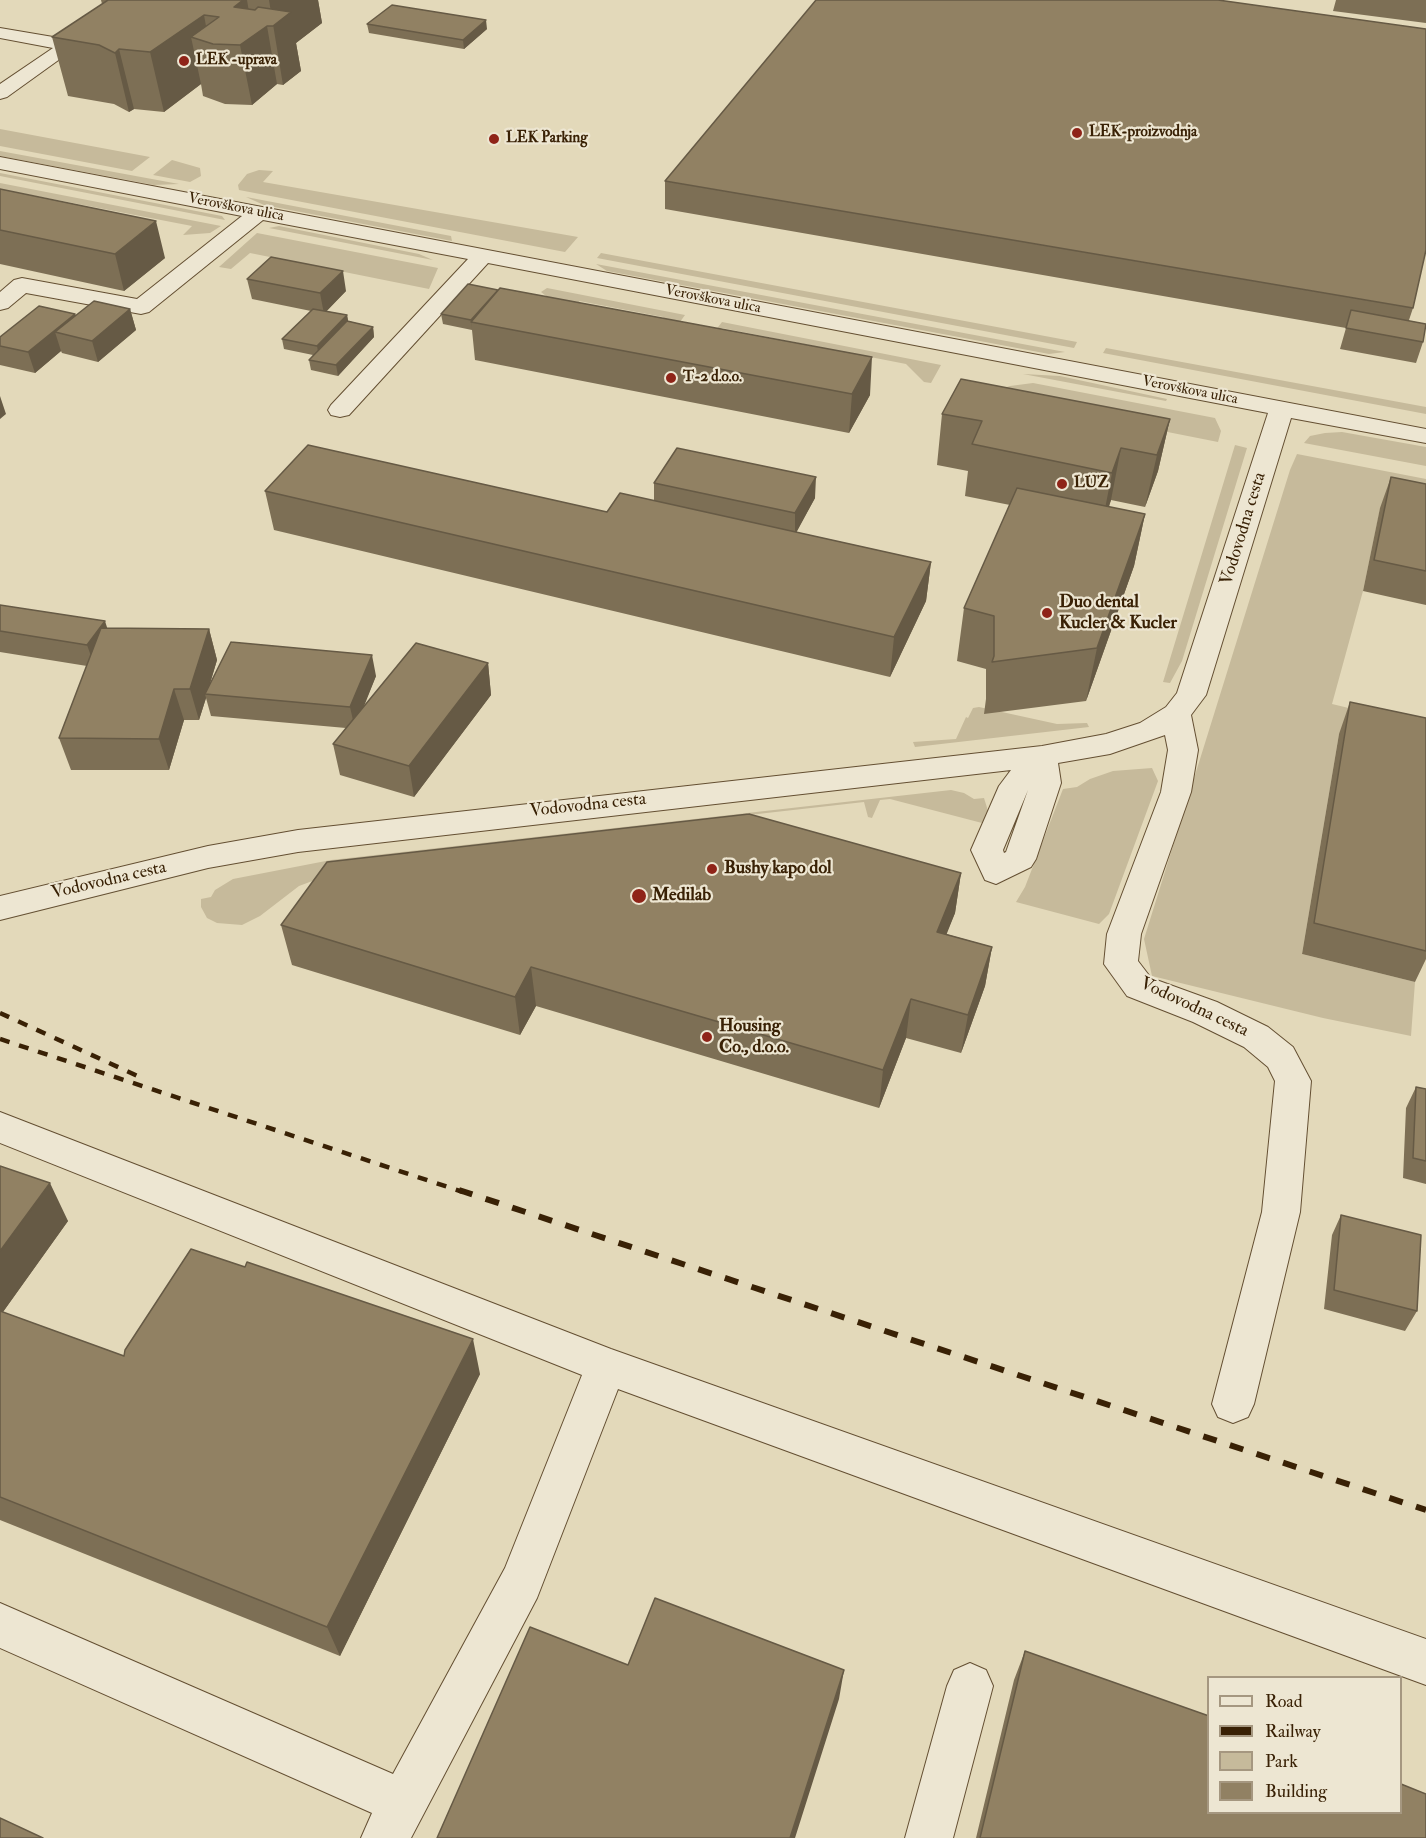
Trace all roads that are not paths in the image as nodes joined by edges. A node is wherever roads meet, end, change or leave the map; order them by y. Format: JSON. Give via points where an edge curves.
{"nodes":[{"id":1,"x":133,"y":0,"type":"edge"},
{"id":2,"x":0,"y":33,"type":"edge"},
{"id":3,"x":69,"y":45,"type":"junction"},
{"id":4,"x":0,"y":93,"type":"edge"},
{"id":5,"x":0,"y":163,"type":"edge"},
{"id":6,"x":258,"y":213,"type":"junction"},
{"id":7,"x":483,"y":256,"type":"junction"},
{"id":8,"x":0,"y":303,"type":"edge"},
{"id":9,"x":1282,"y":408,"type":"junction"},
{"id":10,"x":340,"y":410,"type":"dead end"},
{"id":11,"x":1426,"y":436,"type":"edge"},
{"id":12,"x":1176,"y":714,"type":"junction"},
{"id":13,"x":0,"y":908,"type":"edge"},
{"id":14,"x":0,"y":1126,"type":"edge"},
{"id":15,"x":606,"y":1366,"type":"junction"},
{"id":16,"x":1233,"y":1404,"type":"dead end"},
{"id":17,"x":0,"y":1625,"type":"edge"},
{"id":18,"x":1426,"y":1662,"type":"edge"},
{"id":19,"x":970,"y":1686,"type":"dead end"},
{"id":20,"x":394,"y":1820,"type":"edge"},
{"id":21,"x":928,"y":1838,"type":"edge"}],
"edges":[{"from":1,"to":3,"type":"street"},
{"from":2,"to":3,"type":"street"},
{"from":3,"to":4,"type":"street"},
{"from":5,"to":6,"type":"street","name":"Verovškova ulica"},
{"from":6,"to":7,"type":"street","name":"Verovškova ulica"},
{"from":6,"to":8,"type":"street","via":[[141,307],[22,285]]},
{"from":7,"to":9,"type":"street","name":"Verovškova ulica"},
{"from":7,"to":10,"type":"street"},
{"from":9,"to":11,"type":"street","name":"Verovškova ulica"},
{"from":9,"to":12,"type":"street","name":"Vodovodna cesta","via":[[1197,681]]},
{"from":12,"to":13,"type":"street","name":"Vodovodna cesta","via":[[1151,730],[1110,744],[1042,756],[298,841],[208,857]]},
{"from":12,"to":16,"type":"street","name":"Vodovodna cesta","via":[[1183,750],[1176,792],[1124,934],[1120,964],[1139,987],[1256,1037],[1281,1057],[1293,1081],[1281,1212]]},
{"from":14,"to":15,"type":"street"},
{"from":15,"to":18,"type":"street"},
{"from":15,"to":20,"type":"street","via":[[521,1582]]},
{"from":17,"to":20,"type":"street"},
{"from":19,"to":21,"type":"street"}]}
